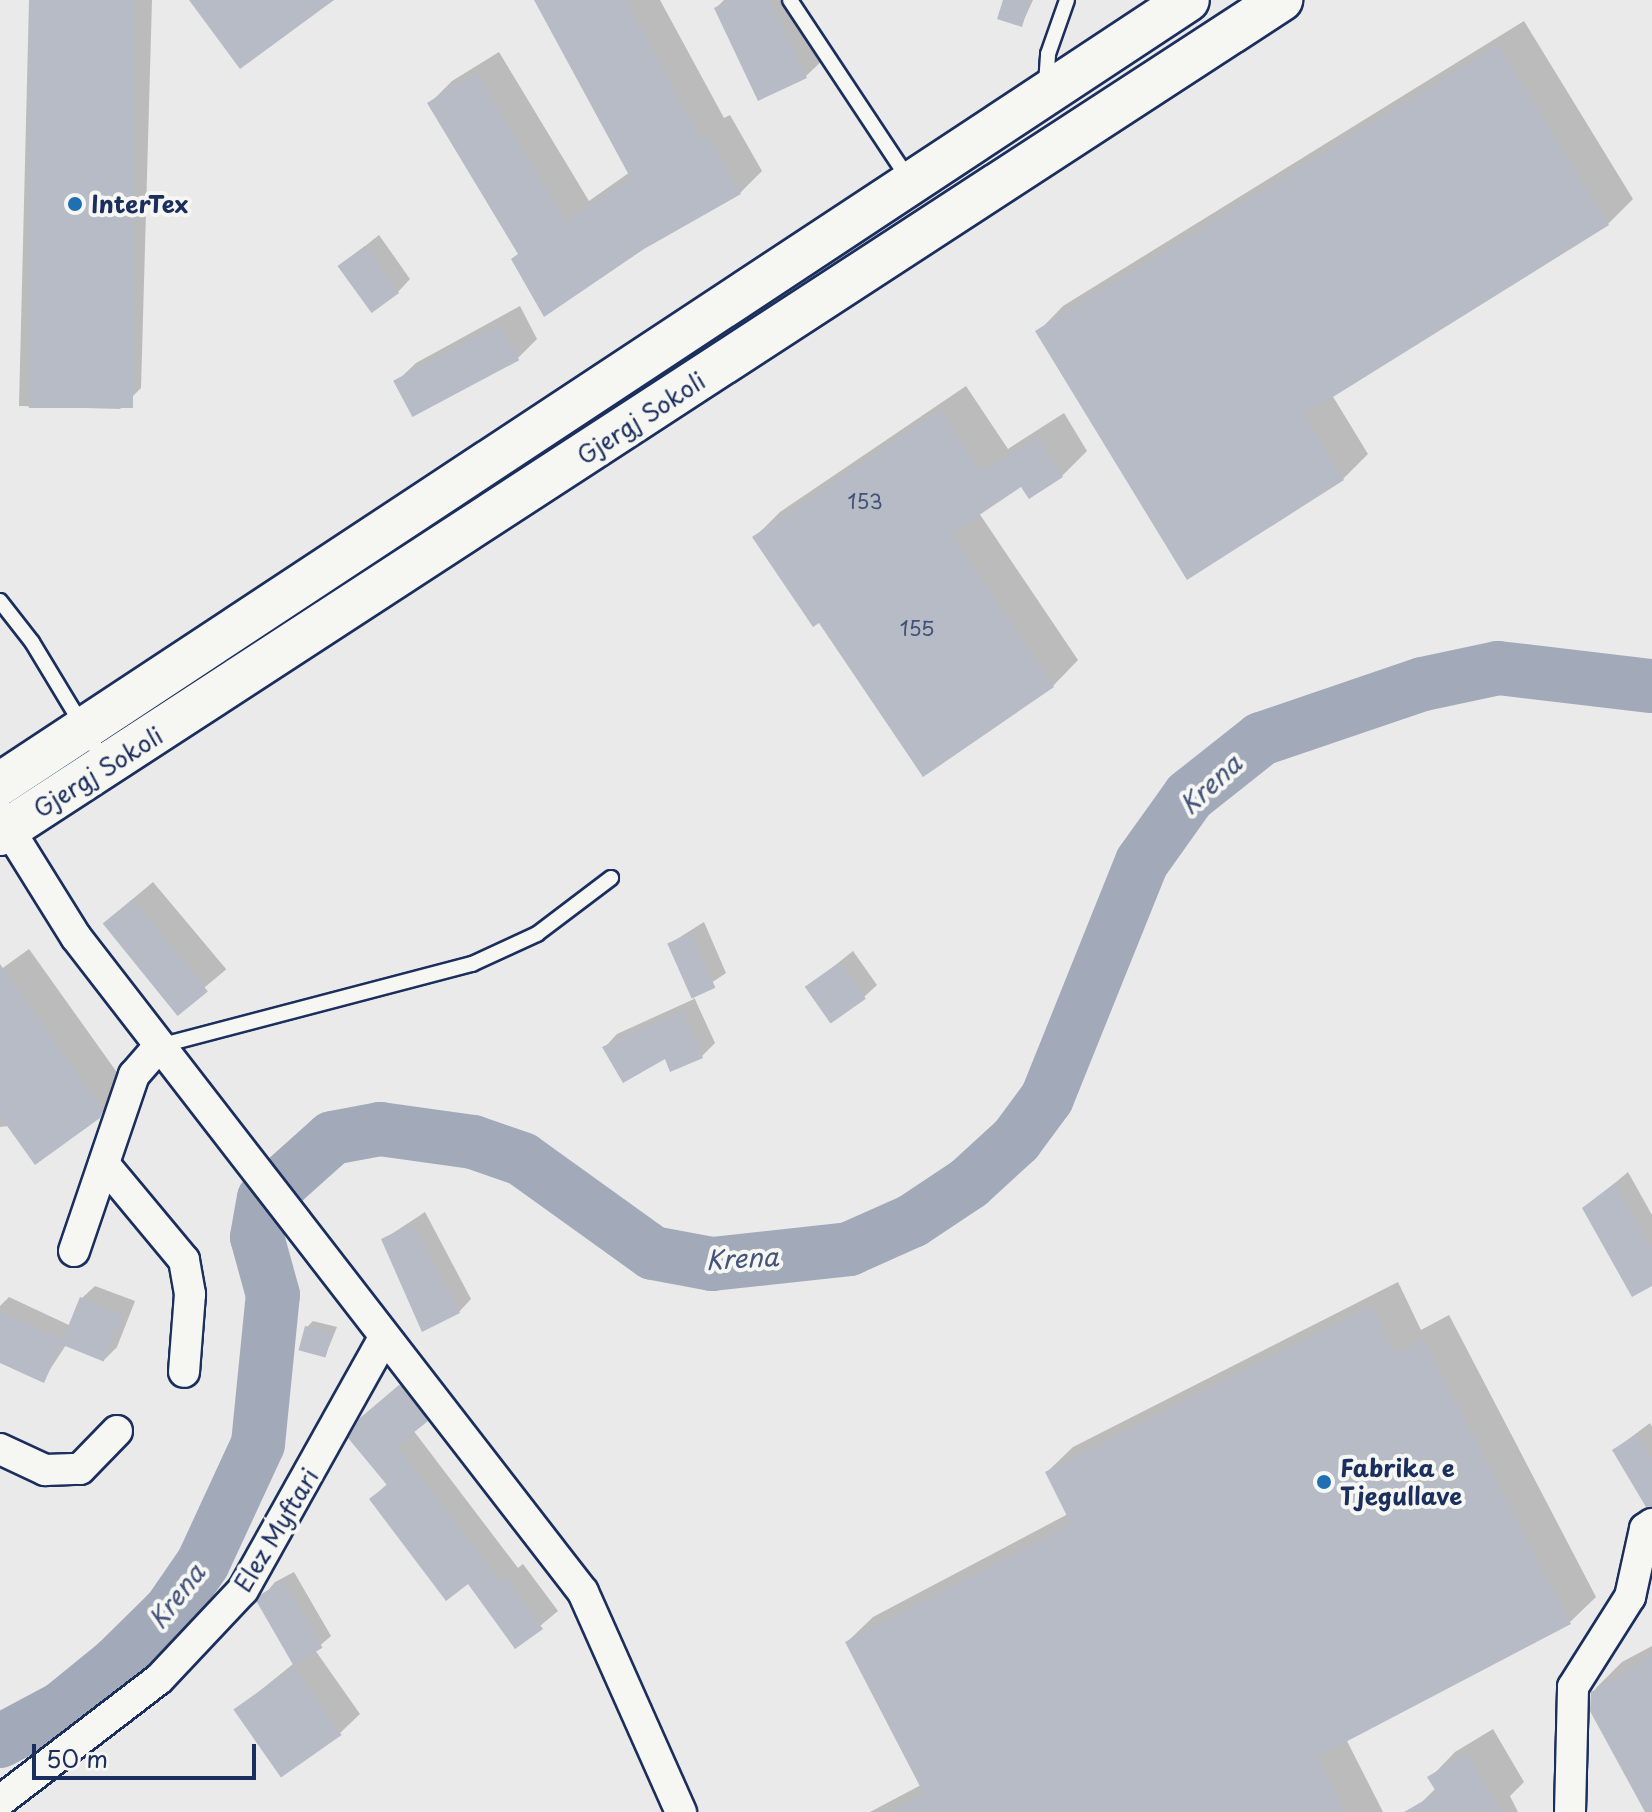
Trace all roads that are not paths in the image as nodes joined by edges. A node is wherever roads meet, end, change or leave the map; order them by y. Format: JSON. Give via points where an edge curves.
{"nodes":[{"id":1,"x":790,"y":0,"type":"edge"},
{"id":2,"x":1067,"y":0,"type":"edge"},
{"id":3,"x":1188,"y":0,"type":"edge"},
{"id":4,"x":1281,"y":0,"type":"edge"},
{"id":5,"x":1046,"y":94,"type":"junction"},
{"id":6,"x":912,"y":184,"type":"junction"},
{"id":7,"x":0,"y":601,"type":"edge"},
{"id":8,"x":86,"y":729,"type":"junction"},
{"id":9,"x":107,"y":767,"type":"junction"},
{"id":10,"x":10,"y":769,"type":"edge"},
{"id":11,"x":3,"y":826,"type":"edge"},
{"id":12,"x":611,"y":878,"type":"dead end"},
{"id":13,"x":159,"y":1046,"type":"junction"},
{"id":14,"x":104,"y":1164,"type":"junction"},
{"id":15,"x":74,"y":1251,"type":"dead end"},
{"id":16,"x":383,"y":1339,"type":"junction"},
{"id":17,"x":184,"y":1372,"type":"dead end"},
{"id":18,"x":117,"y":1431,"type":"dead end"},
{"id":19,"x":0,"y":1449,"type":"edge"},
{"id":20,"x":1652,"y":1524,"type":"edge"},
{"id":21,"x":0,"y":1801,"type":"edge"},
{"id":22,"x":681,"y":1812,"type":"edge"},
{"id":23,"x":1570,"y":1812,"type":"edge"}],
"edges":[{"from":1,"to":6,"type":"lane"},
{"from":2,"to":5,"type":"lane","via":[[1048,54]]},
{"from":3,"to":5,"type":"main road","name":"Gjergj Sokoli"},
{"from":4,"to":9,"type":"main road","name":"Gjergj Sokoli"},
{"from":5,"to":6,"type":"main road","name":"Gjergj Sokoli"},
{"from":6,"to":8,"type":"main road","name":"Gjergj Sokoli"},
{"from":7,"to":8,"type":"lane"},
{"from":8,"to":9,"type":"lane"},
{"from":8,"to":10,"type":"main road","name":"Gjergj Sokoli"},
{"from":9,"to":11,"type":"main road","name":"Gjergj Sokoli"},
{"from":11,"to":13,"type":"street","via":[[76,937]]},
{"from":12,"to":13,"type":"lane","via":[[537,934],[472,964]]},
{"from":13,"to":14,"type":"street","via":[[134,1075]]},
{"from":13,"to":16,"type":"street"},
{"from":14,"to":15,"type":"street"},
{"from":14,"to":17,"type":"street","via":[[184,1260],[190,1294]]},
{"from":16,"to":21,"type":"street","name":"Elez Myftari","via":[[243,1590],[159,1679]]},
{"from":16,"to":22,"type":"street","via":[[583,1592]]},
{"from":18,"to":19,"type":"street","via":[[80,1469],[45,1470]]},
{"from":20,"to":23,"type":"street","via":[[1645,1529],[1630,1597],[1573,1687]]}]}
